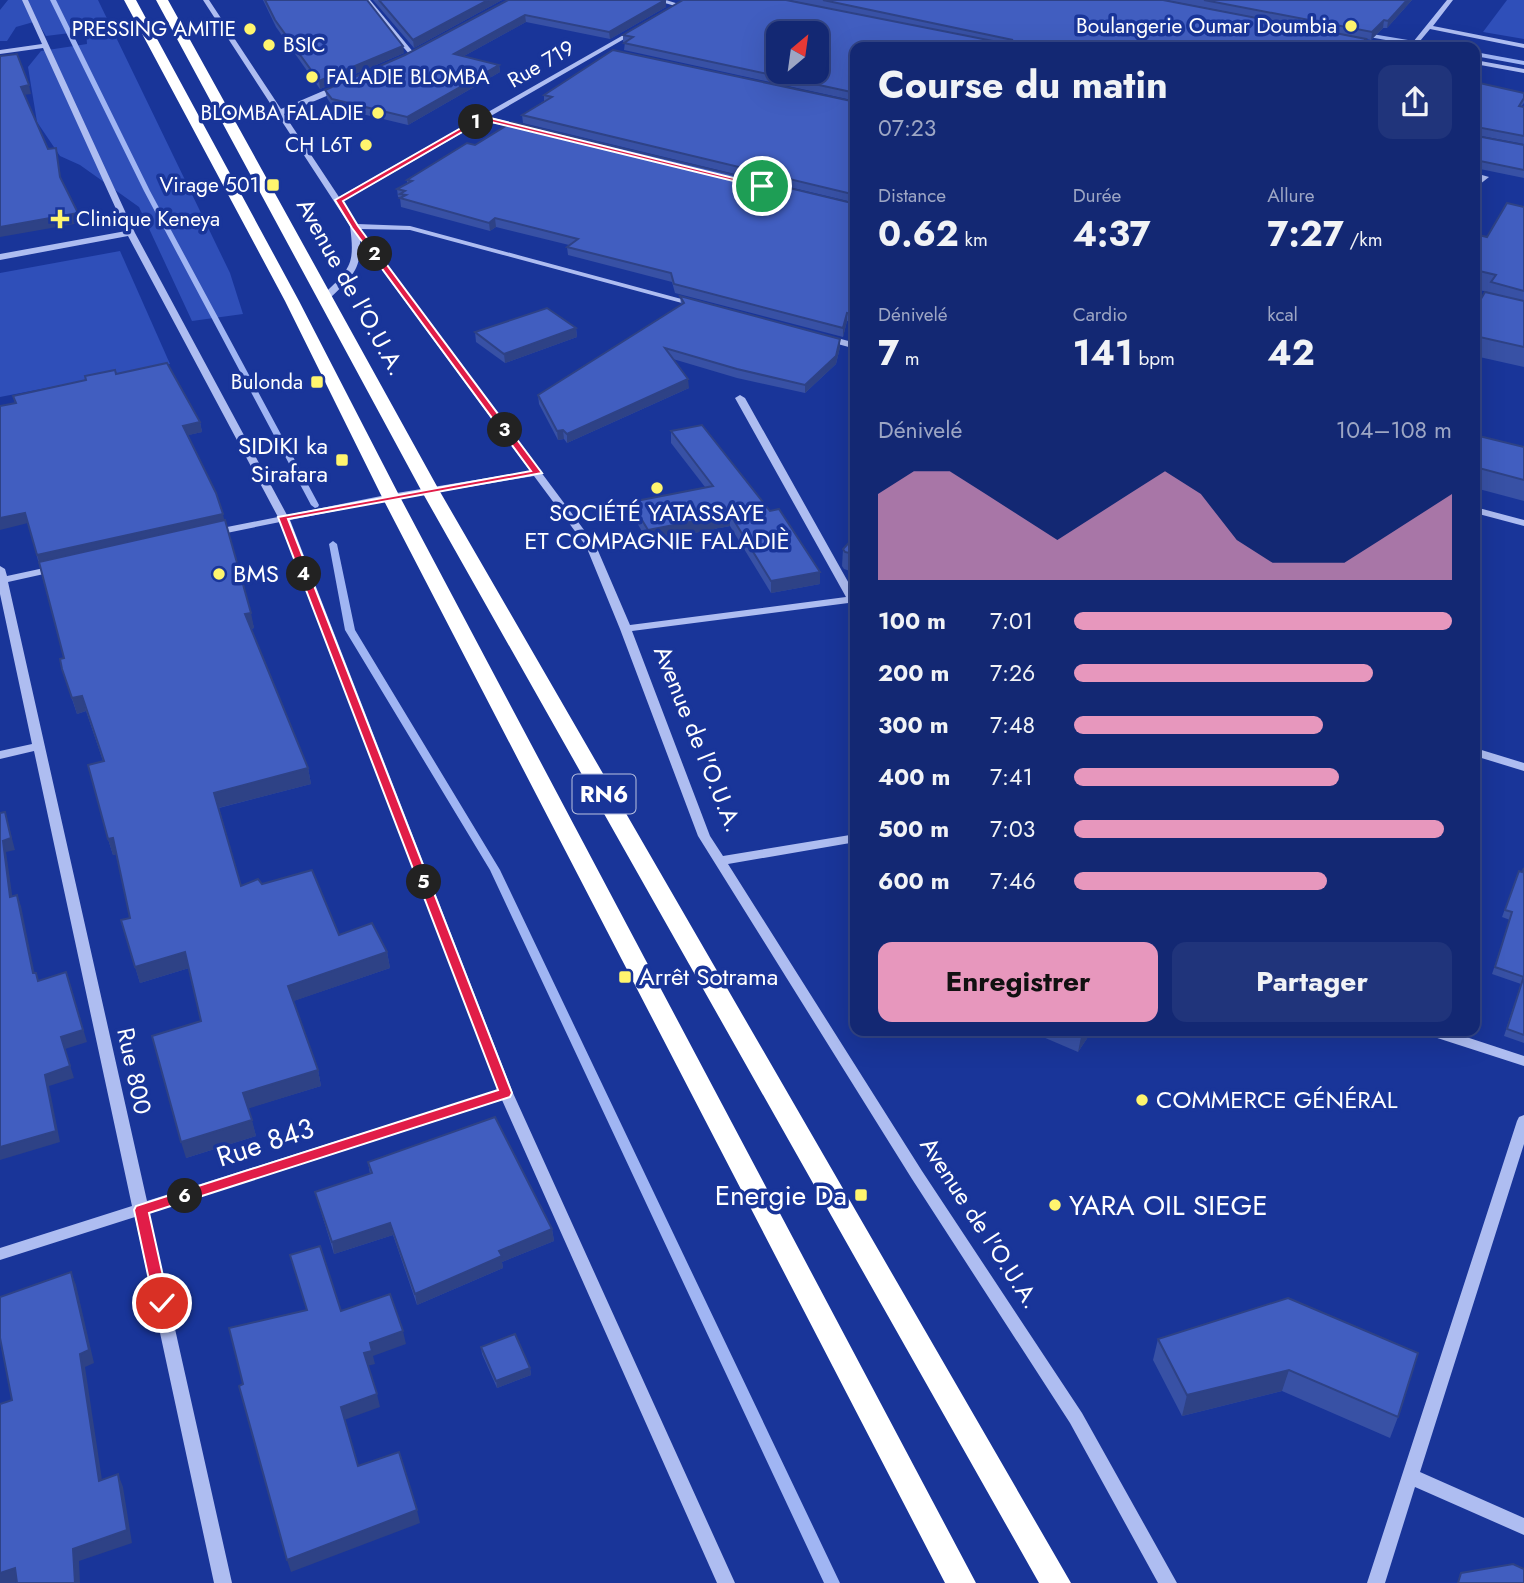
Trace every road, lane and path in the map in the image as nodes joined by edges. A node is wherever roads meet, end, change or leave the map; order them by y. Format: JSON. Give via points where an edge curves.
{"nodes":[{"id":1,"x":25,"y":0,"type":"edge"},
{"id":2,"x":130,"y":0,"type":"edge"},
{"id":3,"x":162,"y":0,"type":"edge"},
{"id":4,"x":206,"y":0,"type":"edge"},
{"id":5,"x":379,"y":0,"type":"edge"},
{"id":6,"x":657,"y":0,"type":"edge"},
{"id":7,"x":687,"y":0,"type":"edge"},
{"id":8,"x":1450,"y":0,"type":"edge"},
{"id":9,"x":368,"y":2,"type":"edge"},
{"id":10,"x":679,"y":5,"type":"junction"},
{"id":11,"x":668,"y":11,"type":"edge"},
{"id":12,"x":646,"y":24,"type":"edge"},
{"id":13,"x":1428,"y":27,"type":"junction"},
{"id":14,"x":1339,"y":37,"type":"edge"},
{"id":15,"x":1366,"y":42,"type":"edge"},
{"id":16,"x":1416,"y":42,"type":"edge"},
{"id":17,"x":44,"y":46,"type":"junction"},
{"id":18,"x":1524,"y":46,"type":"edge"},
{"id":19,"x":423,"y":48,"type":"edge"},
{"id":20,"x":600,"y":50,"type":"junction"},
{"id":21,"x":0,"y":52,"type":"edge"},
{"id":22,"x":614,"y":53,"type":"edge"},
{"id":23,"x":412,"y":54,"type":"junction"},
{"id":24,"x":403,"y":59,"type":"edge"},
{"id":25,"x":1480,"y":63,"type":"edge"},
{"id":26,"x":1524,"y":71,"type":"edge"},
{"id":27,"x":353,"y":81,"type":"edge"},
{"id":28,"x":279,"y":113,"type":"junction"},
{"id":29,"x":482,"y":118,"type":"junction"},
{"id":30,"x":536,"y":131,"type":"edge"},
{"id":31,"x":1485,"y":177,"type":"edge"},
{"id":32,"x":1480,"y":182,"type":"edge"},
{"id":33,"x":339,"y":200,"type":"junction"},
{"id":34,"x":354,"y":226,"type":"junction"},
{"id":35,"x":131,"y":233,"type":"junction"},
{"id":36,"x":0,"y":257,"type":"edge"},
{"id":37,"x":327,"y":296,"type":"junction"},
{"id":38,"x":707,"y":307,"type":"edge"},
{"id":39,"x":815,"y":336,"type":"edge"},
{"id":40,"x":850,"y":345,"type":"edge"},
{"id":41,"x":740,"y":398,"type":"dead end"},
{"id":42,"x":537,"y":473,"type":"junction"},
{"id":43,"x":430,"y":490,"type":"junction"},
{"id":44,"x":391,"y":497,"type":"junction"},
{"id":45,"x":1480,"y":511,"type":"edge"},
{"id":46,"x":283,"y":517,"type":"junction"},
{"id":47,"x":1524,"y":523,"type":"edge"},
{"id":48,"x":203,"y":535,"type":"edge"},
{"id":49,"x":69,"y":565,"type":"edge"},
{"id":50,"x":1,"y":577,"type":"edge"},
{"id":51,"x":850,"y":592,"type":"edge"},
{"id":52,"x":850,"y":600,"type":"edge"},
{"id":53,"x":626,"y":629,"type":"junction"},
{"id":54,"x":39,"y":746,"type":"junction"},
{"id":55,"x":1480,"y":754,"type":"edge"},
{"id":56,"x":0,"y":755,"type":"edge"},
{"id":57,"x":1524,"y":767,"type":"edge"},
{"id":58,"x":850,"y":839,"type":"edge"},
{"id":59,"x":719,"y":861,"type":"junction"},
{"id":60,"x":1448,"y":1036,"type":"edge"},
{"id":61,"x":1524,"y":1061,"type":"edge"},
{"id":62,"x":506,"y":1093,"type":"junction"},
{"id":63,"x":1524,"y":1121,"type":"edge"},
{"id":64,"x":141,"y":1210,"type":"junction"},
{"id":65,"x":0,"y":1254,"type":"edge"},
{"id":66,"x":1410,"y":1476,"type":"junction"},
{"id":67,"x":1524,"y":1527,"type":"edge"},
{"id":68,"x":223,"y":1583,"type":"edge"},
{"id":69,"x":726,"y":1583,"type":"edge"},
{"id":70,"x":961,"y":1583,"type":"edge"},
{"id":71,"x":1056,"y":1583,"type":"edge"},
{"id":72,"x":1168,"y":1583,"type":"edge"},
{"id":73,"x":1376,"y":1583,"type":"edge"}],
"edges":[{"from":1,"to":17,"type":"street"},
{"from":2,"to":44,"type":"highway","number":"RN6"},
{"from":3,"to":37,"type":"highway","name":"Avenue de l'O.U.A.","number":"RN6"},
{"from":4,"to":28,"type":"street","name":"Avenue de l'O.U.A."},
{"from":5,"to":9,"type":"street"},
{"from":6,"to":10,"type":"street"},
{"from":7,"to":10,"type":"street"},
{"from":8,"to":13,"type":"street"},
{"from":9,"to":23,"type":"street"},
{"from":10,"to":11,"type":"street"},
{"from":12,"to":20,"type":"street","name":"Rue 719"},
{"from":13,"to":16,"type":"street"},
{"from":13,"to":18,"type":"street"},
{"from":14,"to":15,"type":"street"},
{"from":17,"to":21,"type":"street"},
{"from":17,"to":35,"type":"street"},
{"from":19,"to":23,"type":"street"},
{"from":20,"to":22,"type":"street"},
{"from":20,"to":29,"type":"street","name":"Rue 719"},
{"from":23,"to":24,"type":"street"},
{"from":25,"to":26,"type":"street"},
{"from":27,"to":28,"type":"street"},
{"from":28,"to":33,"type":"street","name":"Avenue de l'O.U.A."},
{"from":29,"to":30,"type":"street"},
{"from":29,"to":33,"type":"street","name":"Rue 719"},
{"from":31,"to":32,"type":"street"},
{"from":33,"to":34,"type":"street","name":"Avenue de l'O.U.A."},
{"from":34,"to":37,"type":"street","via":[[359,256],[352,272]]},
{"from":34,"to":38,"type":"street","via":[[410,228]]},
{"from":34,"to":42,"type":"street","name":"Avenue de l'O.U.A."},
{"from":35,"to":36,"type":"street"},
{"from":35,"to":46,"type":"street"},
{"from":37,"to":43,"type":"highway","name":"Avenue de l'O.U.A.","number":"RN6"},
{"from":39,"to":40,"type":"street"},
{"from":41,"to":51,"type":"street"},
{"from":42,"to":43,"type":"street"},
{"from":42,"to":53,"type":"street","name":"Avenue de l'O.U.A.","via":[[591,546]]},
{"from":43,"to":44,"type":"street"},
{"from":43,"to":71,"type":"highway","name":"Avenue de l'O.U.A.","number":"RN6"},
{"from":44,"to":46,"type":"street"},
{"from":44,"to":70,"type":"highway","number":"RN6"},
{"from":45,"to":47,"type":"street"},
{"from":46,"to":48,"type":"street"},
{"from":46,"to":62,"type":"street"},
{"from":49,"to":50,"type":"street"},
{"from":50,"to":54,"type":"street","name":"Rue 800"},
{"from":52,"to":53,"type":"street"},
{"from":53,"to":59,"type":"street","name":"Avenue de l'O.U.A.","via":[[683,785]]},
{"from":54,"to":56,"type":"street"},
{"from":54,"to":64,"type":"street","name":"Rue 800"},
{"from":55,"to":57,"type":"street"},
{"from":58,"to":59,"type":"street"},
{"from":59,"to":72,"type":"street","name":"Avenue de l'O.U.A.","via":[[1076,1418]]},
{"from":60,"to":61,"type":"street"},
{"from":62,"to":64,"type":"street","name":"Rue 843"},
{"from":62,"to":69,"type":"street"},
{"from":63,"to":66,"type":"street"},
{"from":64,"to":65,"type":"street","name":"Rue 843"},
{"from":64,"to":68,"type":"street","name":"Rue 800"},
{"from":66,"to":67,"type":"street"},
{"from":66,"to":73,"type":"street"}]}
